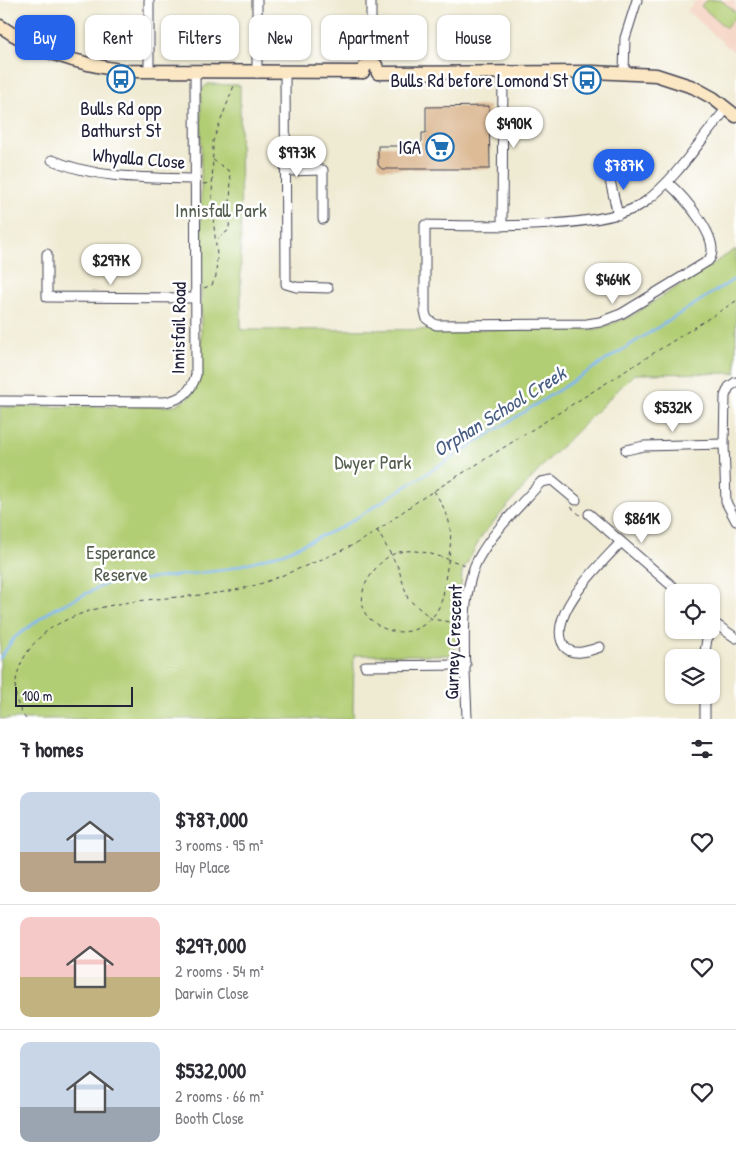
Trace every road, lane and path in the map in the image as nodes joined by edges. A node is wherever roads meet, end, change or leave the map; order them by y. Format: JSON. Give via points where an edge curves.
{"nodes":[{"id":1,"x":149,"y":0,"type":"edge"},
{"id":2,"x":257,"y":0,"type":"edge"},
{"id":3,"x":371,"y":0,"type":"edge"},
{"id":4,"x":637,"y":0,"type":"edge"},
{"id":5,"x":0,"y":26,"type":"edge"},
{"id":6,"x":371,"y":69,"type":"junction"},
{"id":7,"x":149,"y":72,"type":"junction"},
{"id":8,"x":285,"y":72,"type":"junction"},
{"id":9,"x":503,"y":72,"type":"junction"},
{"id":10,"x":624,"y":72,"type":"junction"},
{"id":11,"x":195,"y":73,"type":"junction"},
{"id":12,"x":257,"y":73,"type":"junction"},
{"id":13,"x":235,"y":83,"type":"dead end"},
{"id":14,"x":731,"y":112,"type":"edge"},
{"id":15,"x":52,"y":160,"type":"dead end"},
{"id":16,"x":212,"y":160,"type":"junction"},
{"id":17,"x":286,"y":171,"type":"junction"},
{"id":18,"x":608,"y":172,"type":"dead end"},
{"id":19,"x":195,"y":179,"type":"junction"},
{"id":20,"x":667,"y":182,"type":"junction"},
{"id":21,"x":618,"y":215,"type":"junction"},
{"id":22,"x":324,"y":219,"type":"dead end"},
{"id":23,"x":502,"y":226,"type":"junction"},
{"id":24,"x":216,"y":241,"type":"junction"},
{"id":25,"x":47,"y":254,"type":"dead end"},
{"id":26,"x":328,"y":288,"type":"dead end"},
{"id":27,"x":196,"y":294,"type":"junction"},
{"id":28,"x":736,"y":301,"type":"edge"},
{"id":29,"x":736,"y":382,"type":"edge"},
{"id":30,"x":0,"y":401,"type":"edge"},
{"id":31,"x":724,"y":444,"type":"junction"},
{"id":32,"x":626,"y":450,"type":"dead end"},
{"id":33,"x":434,"y":491,"type":"junction"},
{"id":34,"x":576,"y":500,"type":"dead end"},
{"id":35,"x":590,"y":514,"type":"dead end"},
{"id":36,"x":736,"y":521,"type":"edge"},
{"id":37,"x":377,"y":530,"type":"junction"},
{"id":38,"x":621,"y":542,"type":"junction"},
{"id":39,"x":391,"y":555,"type":"junction"},
{"id":40,"x":447,"y":559,"type":"junction"},
{"id":41,"x":474,"y":568,"type":"junction"},
{"id":42,"x":670,"y":584,"type":"edge"},
{"id":43,"x":432,"y":618,"type":"junction"},
{"id":44,"x":466,"y":623,"type":"junction"},
{"id":45,"x":720,"y":627,"type":"edge"},
{"id":46,"x":736,"y":638,"type":"edge"},
{"id":47,"x":600,"y":647,"type":"dead end"},
{"id":48,"x":466,"y":664,"type":"junction"},
{"id":49,"x":365,"y":666,"type":"dead end"},
{"id":50,"x":705,"y":704,"type":"edge"},
{"id":51,"x":26,"y":719,"type":"edge"},
{"id":52,"x":467,"y":719,"type":"edge"},
{"id":53,"x":705,"y":719,"type":"edge"}],
"edges":[{"from":1,"to":7,"type":"street"},
{"from":2,"to":12,"type":"street"},
{"from":3,"to":6,"type":"street"},
{"from":4,"to":10,"type":"street","via":[[625,38]]},
{"from":5,"to":7,"type":"street","via":[[26,42],[69,59],[106,68]]},
{"from":6,"to":8,"type":"street"},
{"from":6,"to":9,"type":"street"},
{"from":7,"to":11,"type":"street"},
{"from":8,"to":12,"type":"street"},
{"from":8,"to":17,"type":"street"},
{"from":9,"to":10,"type":"street"},
{"from":9,"to":23,"type":"street"},
{"from":10,"to":14,"type":"street","via":[[671,78],[692,87]]},
{"from":11,"to":12,"type":"street"},
{"from":11,"to":19,"type":"street","name":"Innisfail Road"},
{"from":13,"to":16,"type":"path","via":[[213,141]]},
{"from":14,"to":20,"type":"street"},
{"from":15,"to":19,"type":"street","name":"Whyalla Close","via":[[69,167],[114,176]]},
{"from":16,"to":24,"type":"path"},
{"from":16,"to":24,"type":"path","via":[[229,171],[231,179],[229,230]]},
{"from":17,"to":22,"type":"street","via":[[323,170]]},
{"from":17,"to":26,"type":"street","via":[[286,284]]},
{"from":18,"to":21,"type":"street"},
{"from":19,"to":27,"type":"street","name":"Innisfail Road"},
{"from":20,"to":21,"type":"street","via":[[644,203]]},
{"from":20,"to":23,"type":"street","via":[[712,240],[713,251],[708,261],[629,310],[614,318],[587,324],[436,325],[428,321],[425,312],[425,226]]},
{"from":21,"to":23,"type":"street","via":[[603,219]]},
{"from":24,"to":27,"type":"path","via":[[217,270],[212,285]]},
{"from":25,"to":27,"type":"street","via":[[46,297]]},
{"from":27,"to":30,"type":"street","name":"Innisfail Road","via":[[196,375],[190,389],[176,400]]},
{"from":28,"to":33,"type":"path"},
{"from":29,"to":31,"type":"street","via":[[725,396]]},
{"from":31,"to":32,"type":"street","via":[[644,446]]},
{"from":31,"to":36,"type":"street","via":[[726,502]]},
{"from":33,"to":37,"type":"path"},
{"from":33,"to":40,"type":"path","via":[[448,518],[450,550]]},
{"from":34,"to":41,"type":"street","name":"Gurney Crescent","via":[[552,480],[542,482],[494,536]]},
{"from":35,"to":38,"type":"street"},
{"from":37,"to":39,"type":"path"},
{"from":37,"to":51,"type":"path","via":[[358,542],[273,579],[200,594],[107,605],[56,624],[34,641],[15,675],[14,689]]},
{"from":38,"to":42,"type":"street"},
{"from":38,"to":47,"type":"street","via":[[570,601],[564,615],[562,641],[565,648],[571,652],[582,652]]},
{"from":39,"to":40,"type":"path","via":[[398,551],[418,550]]},
{"from":39,"to":43,"type":"path","via":[[408,599]]},
{"from":39,"to":43,"type":"path","via":[[376,566],[364,587],[362,602],[366,615],[393,631],[410,632],[429,624]]},
{"from":40,"to":41,"type":"path"},
{"from":40,"to":43,"type":"path","via":[[442,600]]},
{"from":41,"to":44,"type":"street","name":"Gurney Crescent","via":[[467,597]]},
{"from":43,"to":44,"type":"path"},
{"from":44,"to":48,"type":"street","name":"Gurney Crescent"},
{"from":45,"to":46,"type":"street"},
{"from":48,"to":49,"type":"street"},
{"from":48,"to":52,"type":"street","name":"Gurney Crescent"},
{"from":50,"to":53,"type":"street"}]}
